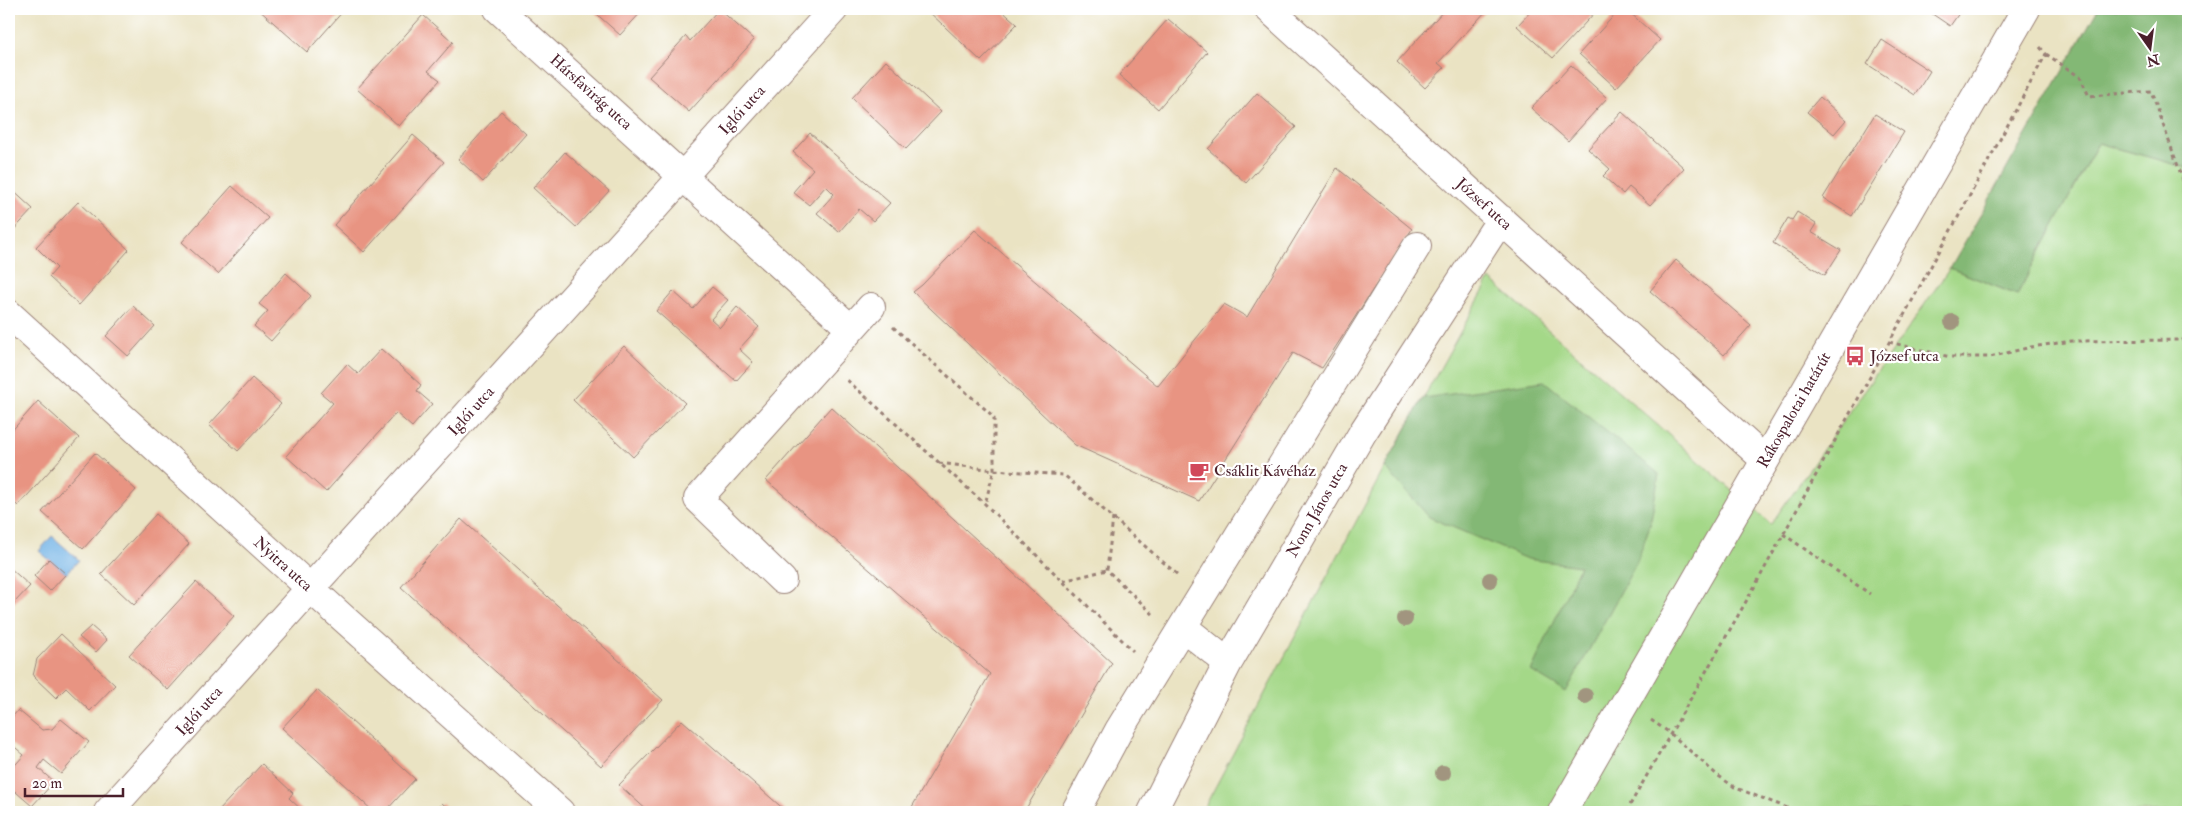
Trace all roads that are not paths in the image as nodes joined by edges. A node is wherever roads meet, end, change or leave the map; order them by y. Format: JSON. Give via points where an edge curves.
{"nodes":[{"id":1,"x":498,"y":9,"type":"edge"},
{"id":2,"x":834,"y":9,"type":"edge"},
{"id":3,"x":1269,"y":9,"type":"edge"},
{"id":4,"x":2022,"y":16,"type":"edge"},
{"id":5,"x":683,"y":176,"type":"junction"},
{"id":6,"x":1501,"y":219,"type":"junction"},
{"id":7,"x":1417,"y":246,"type":"dead end"},
{"id":8,"x":871,"y":307,"type":"road end"},
{"id":9,"x":9,"y":314,"type":"edge"},
{"id":10,"x":851,"y":329,"type":"junction"},
{"id":11,"x":1765,"y":460,"type":"junction"},
{"id":12,"x":782,"y":580,"type":"dead end"},
{"id":13,"x":310,"y":588,"type":"junction"},
{"id":14,"x":1180,"y":632,"type":"junction"},
{"id":15,"x":1228,"y":663,"type":"junction"},
{"id":16,"x":108,"y":812,"type":"edge"},
{"id":17,"x":560,"y":812,"type":"edge"},
{"id":18,"x":1075,"y":812,"type":"edge"},
{"id":19,"x":1152,"y":812,"type":"edge"},
{"id":20,"x":1562,"y":812,"type":"edge"}],
"edges":[{"from":1,"to":5,"type":"street","name":"Hársfavirág utca"},
{"from":2,"to":5,"type":"street","name":"Iglói utca"},
{"from":3,"to":6,"type":"street","name":"József utca"},
{"from":4,"to":11,"type":"street","name":"Rákospalotai határút"},
{"from":5,"to":10,"type":"street","name":"Hársfavirág utca"},
{"from":5,"to":13,"type":"street","name":"Iglói utca"},
{"from":6,"to":11,"type":"street","name":"József utca"},
{"from":6,"to":15,"type":"street","name":"Nonn János utca","via":[[1363,432]]},
{"from":7,"to":14,"type":"street"},
{"from":8,"to":10,"type":"street"},
{"from":9,"to":13,"type":"street","name":"Nyitra utca"},
{"from":10,"to":12,"type":"street","via":[[698,499]]},
{"from":11,"to":20,"type":"street","name":"Rákospalotai határút"},
{"from":13,"to":16,"type":"street","name":"Iglói utca"},
{"from":13,"to":17,"type":"street","name":"Nyitra utca"},
{"from":14,"to":15,"type":"street"},
{"from":14,"to":18,"type":"street"},
{"from":15,"to":19,"type":"street","name":"Nonn János utca"}]}
